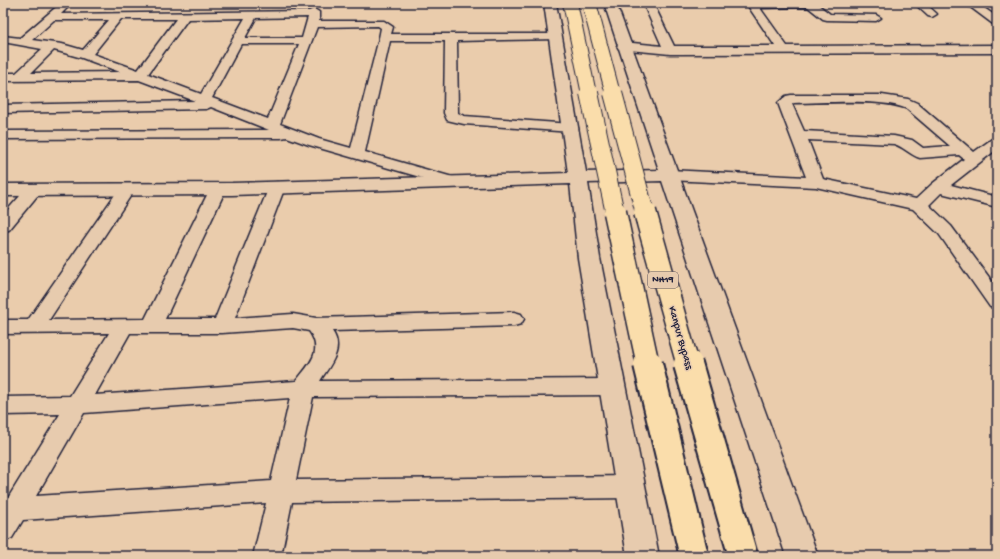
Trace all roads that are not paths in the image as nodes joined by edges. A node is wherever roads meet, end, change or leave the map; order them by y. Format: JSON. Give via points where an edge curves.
{"nodes":[{"id":1,"x":67,"y":3,"type":"edge"},
{"id":2,"x":550,"y":3,"type":"edge"},
{"id":3,"x":570,"y":3,"type":"edge"},
{"id":4,"x":589,"y":3,"type":"edge"},
{"id":5,"x":610,"y":3,"type":"edge"},
{"id":6,"x":648,"y":3,"type":"edge"},
{"id":7,"x":811,"y":3,"type":"edge"},
{"id":8,"x":919,"y":3,"type":"edge"},
{"id":9,"x":970,"y":3,"type":"edge"},
{"id":10,"x":751,"y":4,"type":"edge"},
{"id":11,"x":314,"y":14,"type":"edge"},
{"id":12,"x":932,"y":14,"type":"dead end"},
{"id":13,"x":252,"y":15,"type":"junction"},
{"id":14,"x":184,"y":16,"type":"junction"},
{"id":15,"x":117,"y":17,"type":"junction"},
{"id":16,"x":52,"y":18,"type":"junction"},
{"id":17,"x":876,"y":18,"type":"dead end"},
{"id":18,"x":997,"y":22,"type":"edge"},
{"id":19,"x":555,"y":37,"type":"junction"},
{"id":20,"x":385,"y":38,"type":"junction"},
{"id":21,"x":3,"y":39,"type":"edge"},
{"id":22,"x":451,"y":39,"type":"junction"},
{"id":23,"x":19,"y":41,"type":"junction"},
{"id":24,"x":237,"y":41,"type":"junction"},
{"id":25,"x":306,"y":41,"type":"junction"},
{"id":26,"x":52,"y":46,"type":"junction"},
{"id":27,"x":623,"y":46,"type":"junction"},
{"id":28,"x":997,"y":49,"type":"edge"},
{"id":29,"x":670,"y":50,"type":"junction"},
{"id":30,"x":784,"y":50,"type":"junction"},
{"id":31,"x":3,"y":51,"type":"edge"},
{"id":32,"x":86,"y":55,"type":"junction"},
{"id":33,"x":20,"y":76,"type":"junction"},
{"id":34,"x":140,"y":76,"type":"junction"},
{"id":35,"x":3,"y":77,"type":"edge"},
{"id":36,"x":210,"y":102,"type":"junction"},
{"id":37,"x":3,"y":109,"type":"edge"},
{"id":38,"x":272,"y":126,"type":"junction"},
{"id":39,"x":571,"y":128,"type":"junction"},
{"id":40,"x":293,"y":133,"type":"junction"},
{"id":41,"x":3,"y":135,"type":"edge"},
{"id":42,"x":799,"y":135,"type":"junction"},
{"id":43,"x":997,"y":142,"type":"edge"},
{"id":44,"x":357,"y":154,"type":"junction"},
{"id":45,"x":969,"y":155,"type":"junction"},
{"id":46,"x":669,"y":175,"type":"junction"},
{"id":47,"x":578,"y":177,"type":"junction"},
{"id":48,"x":450,"y":181,"type":"junction"},
{"id":49,"x":816,"y":182,"type":"junction"},
{"id":50,"x":277,"y":187,"type":"junction"},
{"id":51,"x":938,"y":187,"type":"junction"},
{"id":52,"x":127,"y":189,"type":"junction"},
{"id":53,"x":218,"y":189,"type":"junction"},
{"id":54,"x":3,"y":190,"type":"edge"},
{"id":55,"x":34,"y":190,"type":"junction"},
{"id":56,"x":997,"y":202,"type":"edge"},
{"id":57,"x":919,"y":205,"type":"junction"},
{"id":58,"x":3,"y":226,"type":"edge"},
{"id":59,"x":997,"y":302,"type":"edge"},
{"id":60,"x":514,"y":319,"type":"dead end"},
{"id":61,"x":316,"y":325,"type":"junction"},
{"id":62,"x":34,"y":326,"type":"junction"},
{"id":63,"x":124,"y":326,"type":"junction"},
{"id":64,"x":152,"y":326,"type":"junction"},
{"id":65,"x":222,"y":326,"type":"junction"},
{"id":66,"x":3,"y":327,"type":"edge"},
{"id":67,"x":613,"y":387,"type":"junction"},
{"id":68,"x":303,"y":389,"type":"junction"},
{"id":69,"x":78,"y":405,"type":"junction"},
{"id":70,"x":3,"y":406,"type":"edge"},
{"id":71,"x":631,"y":487,"type":"junction"},
{"id":72,"x":281,"y":491,"type":"junction"},
{"id":73,"x":6,"y":517,"type":"edge"},
{"id":74,"x":267,"y":556,"type":"edge"},
{"id":75,"x":643,"y":556,"type":"edge"},
{"id":76,"x":694,"y":556,"type":"edge"},
{"id":77,"x":743,"y":556,"type":"edge"},
{"id":78,"x":802,"y":556,"type":"edge"}],
"edges":[{"from":1,"to":16,"type":"street"},
{"from":2,"to":19,"type":"main road"},
{"from":3,"to":76,"type":"highway","number":"NH19","bridge":true,"via":[[639,326]]},
{"from":4,"to":77,"type":"highway","name":"Kanpur Bypass","number":"NH19","bridge":true,"via":[[670,304]]},
{"from":5,"to":27,"type":"main road"},
{"from":6,"to":29,"type":"street"},
{"from":7,"to":10,"type":"street"},
{"from":7,"to":17,"type":"street","via":[[827,17]]},
{"from":8,"to":12,"type":"street"},
{"from":9,"to":18,"type":"street"},
{"from":10,"to":30,"type":"street"},
{"from":11,"to":13,"type":"street"},
{"from":11,"to":20,"type":"street","via":[[380,23],[387,27]]},
{"from":11,"to":25,"type":"street"},
{"from":13,"to":14,"type":"street"},
{"from":13,"to":24,"type":"street"},
{"from":14,"to":15,"type":"street"},
{"from":14,"to":34,"type":"street"},
{"from":15,"to":16,"type":"street"},
{"from":15,"to":32,"type":"street"},
{"from":16,"to":23,"type":"street"},
{"from":19,"to":22,"type":"street"},
{"from":19,"to":39,"type":"main road"},
{"from":20,"to":22,"type":"street"},
{"from":20,"to":44,"type":"street"},
{"from":21,"to":23,"type":"street"},
{"from":22,"to":39,"type":"street","via":[[452,117]]},
{"from":23,"to":26,"type":"street"},
{"from":23,"to":31,"type":"street"},
{"from":24,"to":25,"type":"street"},
{"from":24,"to":36,"type":"street"},
{"from":25,"to":38,"type":"street"},
{"from":26,"to":32,"type":"street"},
{"from":26,"to":33,"type":"street"},
{"from":27,"to":29,"type":"street"},
{"from":27,"to":46,"type":"main road"},
{"from":28,"to":30,"type":"street"},
{"from":29,"to":30,"type":"street"},
{"from":32,"to":34,"type":"street"},
{"from":33,"to":34,"type":"street"},
{"from":33,"to":35,"type":"street"},
{"from":34,"to":36,"type":"street"},
{"from":36,"to":37,"type":"street"},
{"from":36,"to":38,"type":"street"},
{"from":38,"to":40,"type":"street"},
{"from":39,"to":47,"type":"main road"},
{"from":40,"to":41,"type":"street"},
{"from":40,"to":44,"type":"street"},
{"from":42,"to":45,"type":"street","via":[[894,140],[907,143],[920,152]]},
{"from":42,"to":45,"type":"street","via":[[785,103],[788,100],[894,100],[912,106]]},
{"from":42,"to":49,"type":"street"},
{"from":43,"to":45,"type":"street"},
{"from":44,"to":48,"type":"street"},
{"from":45,"to":51,"type":"street"},
{"from":46,"to":47,"type":"main road"},
{"from":46,"to":49,"type":"street"},
{"from":46,"to":78,"type":"main road"},
{"from":47,"to":48,"type":"main road"},
{"from":47,"to":67,"type":"main road","via":[[589,258]]},
{"from":48,"to":50,"type":"main road"},
{"from":49,"to":57,"type":"street"},
{"from":50,"to":53,"type":"main road"},
{"from":50,"to":65,"type":"street"},
{"from":51,"to":56,"type":"street"},
{"from":51,"to":57,"type":"street"},
{"from":52,"to":53,"type":"main road"},
{"from":52,"to":55,"type":"main road"},
{"from":52,"to":62,"type":"street"},
{"from":53,"to":64,"type":"street"},
{"from":54,"to":55,"type":"main road"},
{"from":55,"to":58,"type":"street"},
{"from":57,"to":59,"type":"street","via":[[945,230]]},
{"from":60,"to":61,"type":"street"},
{"from":61,"to":65,"type":"street","via":[[293,321]]},
{"from":61,"to":68,"type":"street","via":[[326,339],[326,355]]},
{"from":62,"to":63,"type":"street"},
{"from":62,"to":66,"type":"street"},
{"from":63,"to":64,"type":"street"},
{"from":63,"to":69,"type":"street"},
{"from":64,"to":65,"type":"street"},
{"from":67,"to":68,"type":"street"},
{"from":67,"to":71,"type":"main road"},
{"from":68,"to":69,"type":"street"},
{"from":68,"to":72,"type":"street"},
{"from":69,"to":70,"type":"street"},
{"from":69,"to":73,"type":"street"},
{"from":71,"to":72,"type":"street"},
{"from":71,"to":75,"type":"main road"},
{"from":72,"to":73,"type":"street"},
{"from":72,"to":74,"type":"street"}]}
